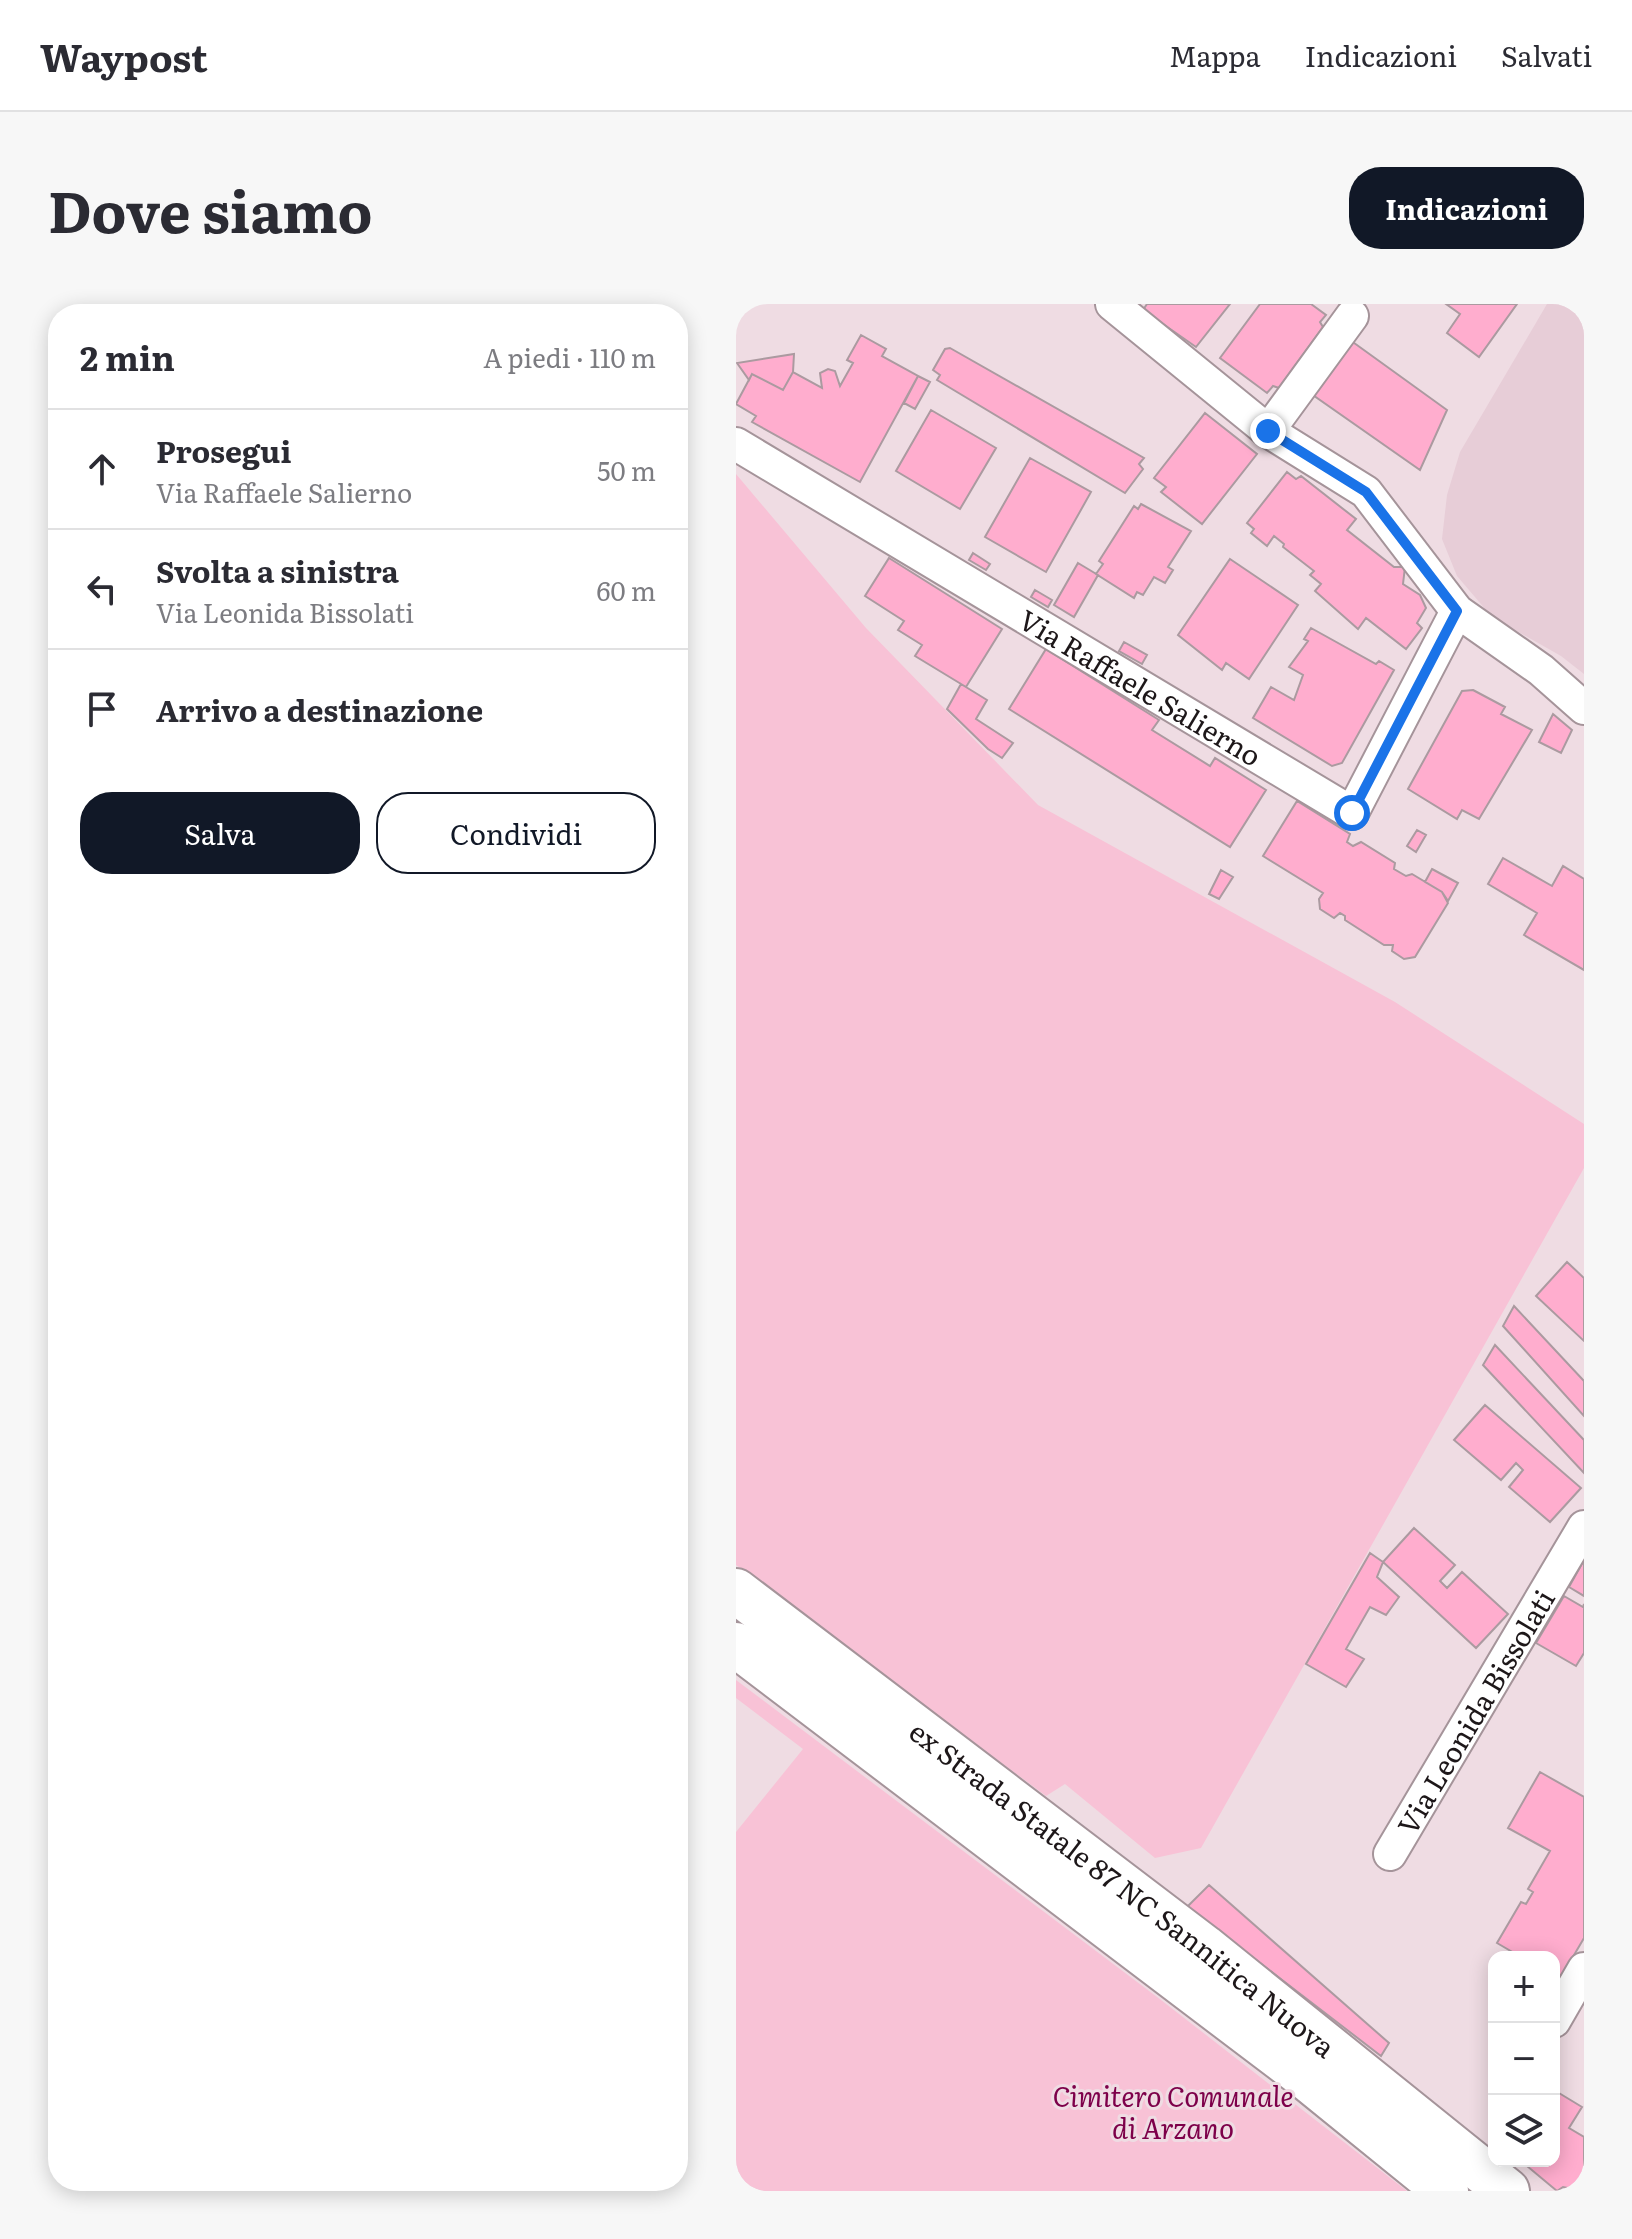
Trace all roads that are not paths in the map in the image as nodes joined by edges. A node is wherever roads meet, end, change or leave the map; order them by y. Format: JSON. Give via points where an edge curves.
{"nodes":[{"id":1,"x":1112,"y":304,"type":"edge"},
{"id":2,"x":1352,"y":316,"type":"dead end"},
{"id":3,"x":1268,"y":431,"type":"junction"},
{"id":4,"x":736,"y":444,"type":"edge"},
{"id":5,"x":1457,"y":611,"type":"junction"},
{"id":6,"x":1584,"y":708,"type":"edge"},
{"id":7,"x":1584,"y":1527,"type":"edge"},
{"id":8,"x":736,"y":1591,"type":"edge"},
{"id":9,"x":736,"y":1645,"type":"edge"},
{"id":10,"x":1390,"y":1854,"type":"dead end"},
{"id":11,"x":1584,"y":1969,"type":"edge"},
{"id":12,"x":1560,"y":2011,"type":"edge"},
{"id":13,"x":1446,"y":2191,"type":"edge"},
{"id":14,"x":1507,"y":2191,"type":"edge"}],
"edges":[{"from":1,"to":3,"type":"street"},
{"from":2,"to":3,"type":"street"},
{"from":3,"to":5,"type":"street","via":[[1366,492]]},
{"from":4,"to":5,"type":"street","name":"Via Raffaele Salierno","via":[[1352,813]]},
{"from":5,"to":6,"type":"street","via":[[1541,670]]},
{"from":7,"to":10,"type":"street","name":"Via Leonida Bissolati"},
{"from":8,"to":14,"type":"highway","name":"ex Strada Statale 87 NC Sannitica Nuova","via":[[1204,1947]]},
{"from":9,"to":13,"type":"highway","name":"ex Strada Statale 87 NC Sannitica Nuova","via":[[1303,2075]]},
{"from":11,"to":12,"type":"street"}]}
